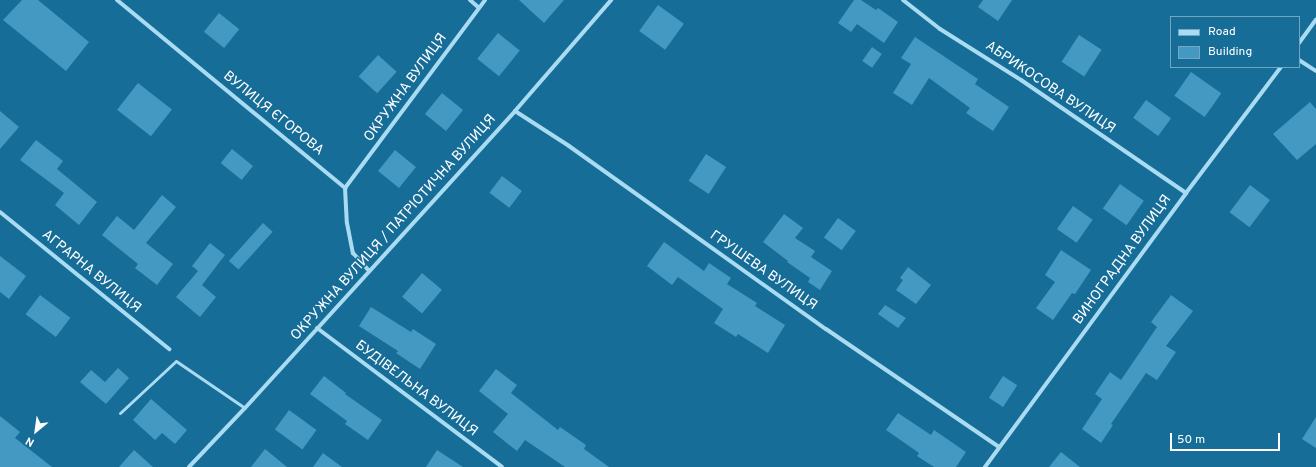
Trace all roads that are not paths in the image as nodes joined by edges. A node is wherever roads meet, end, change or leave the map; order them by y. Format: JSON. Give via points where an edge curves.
{"nodes":[{"id":1,"x":117,"y":0,"type":"edge"},
{"id":2,"x":470,"y":0,"type":"edge"},
{"id":3,"x":485,"y":0,"type":"edge"},
{"id":4,"x":611,"y":0,"type":"edge"},
{"id":5,"x":903,"y":0,"type":"edge"},
{"id":6,"x":478,"y":7,"type":"junction"},
{"id":7,"x":1316,"y":20,"type":"edge"},
{"id":8,"x":1300,"y":42,"type":"edge"},
{"id":9,"x":1300,"y":61,"type":"edge"},
{"id":10,"x":1280,"y":68,"type":"edge"},
{"id":11,"x":1316,"y":71,"type":"edge"},
{"id":12,"x":516,"y":111,"type":"junction"},
{"id":13,"x":345,"y":188,"type":"junction"},
{"id":14,"x":1186,"y":193,"type":"junction"},
{"id":15,"x":0,"y":212,"type":"edge"},
{"id":16,"x":369,"y":271,"type":"junction"},
{"id":17,"x":317,"y":328,"type":"junction"},
{"id":18,"x":168,"y":349,"type":"dead end"},
{"id":19,"x":245,"y":408,"type":"junction"},
{"id":20,"x":120,"y":413,"type":"dead end"},
{"id":21,"x":999,"y":447,"type":"junction"},
{"id":22,"x":189,"y":467,"type":"edge"},
{"id":23,"x":502,"y":467,"type":"edge"},
{"id":24,"x":985,"y":467,"type":"edge"}],
"edges":[{"from":1,"to":13,"type":"street","name":"ВУЛИЦЯ ЄГОРОВА"},
{"from":2,"to":6,"type":"street"},
{"from":3,"to":6,"type":"street","name":"ОКРУЖНА ВУЛИЦЯ"},
{"from":4,"to":12,"type":"street","name":"ОКРУЖНА ВУЛИЦЯ / ПАТРІОТИЧНА ВУЛИЦЯ"},
{"from":5,"to":14,"type":"street","name":"АБРИКОСОВА ВУЛИЦЯ","via":[[940,29],[1021,80]]},
{"from":6,"to":13,"type":"street","name":"ОКРУЖНА ВУЛИЦЯ"},
{"from":7,"to":8,"type":"street"},
{"from":9,"to":11,"type":"street"},
{"from":10,"to":14,"type":"street","name":"ВИНОГРАДНА ВУЛИЦЯ"},
{"from":12,"to":16,"type":"street","name":"ОКРУЖНА ВУЛИЦЯ / ПАТРІОТИЧНА ВУЛИЦЯ"},
{"from":12,"to":21,"type":"street","name":"ГРУШЕВА ВУЛИЦЯ","via":[[570,146],[826,329]]},
{"from":13,"to":16,"type":"street","via":[[347,223],[353,253]]},
{"from":14,"to":21,"type":"street","name":"ВИНОГРАДНА ВУЛИЦЯ"},
{"from":15,"to":18,"type":"street","name":"АГРАРНА ВУЛИЦЯ"},
{"from":16,"to":17,"type":"street","name":"ОКРУЖНА ВУЛИЦЯ / ПАТРІОТИЧНА ВУЛИЦЯ"},
{"from":17,"to":19,"type":"street","name":"ОКРУЖНА ВУЛИЦЯ / ПАТРІОТИЧНА ВУЛИЦЯ"},
{"from":17,"to":23,"type":"street","name":"БУДІВЕЛЬНА ВУЛИЦЯ"},
{"from":19,"to":20,"type":"lane","via":[[176,361]]},
{"from":19,"to":22,"type":"street","name":"ОКРУЖНА ВУЛИЦЯ / ПАТРІОТИЧНА ВУЛИЦЯ"},
{"from":21,"to":24,"type":"street","name":"ВИНОГРАДНА ВУЛИЦЯ"}]}
